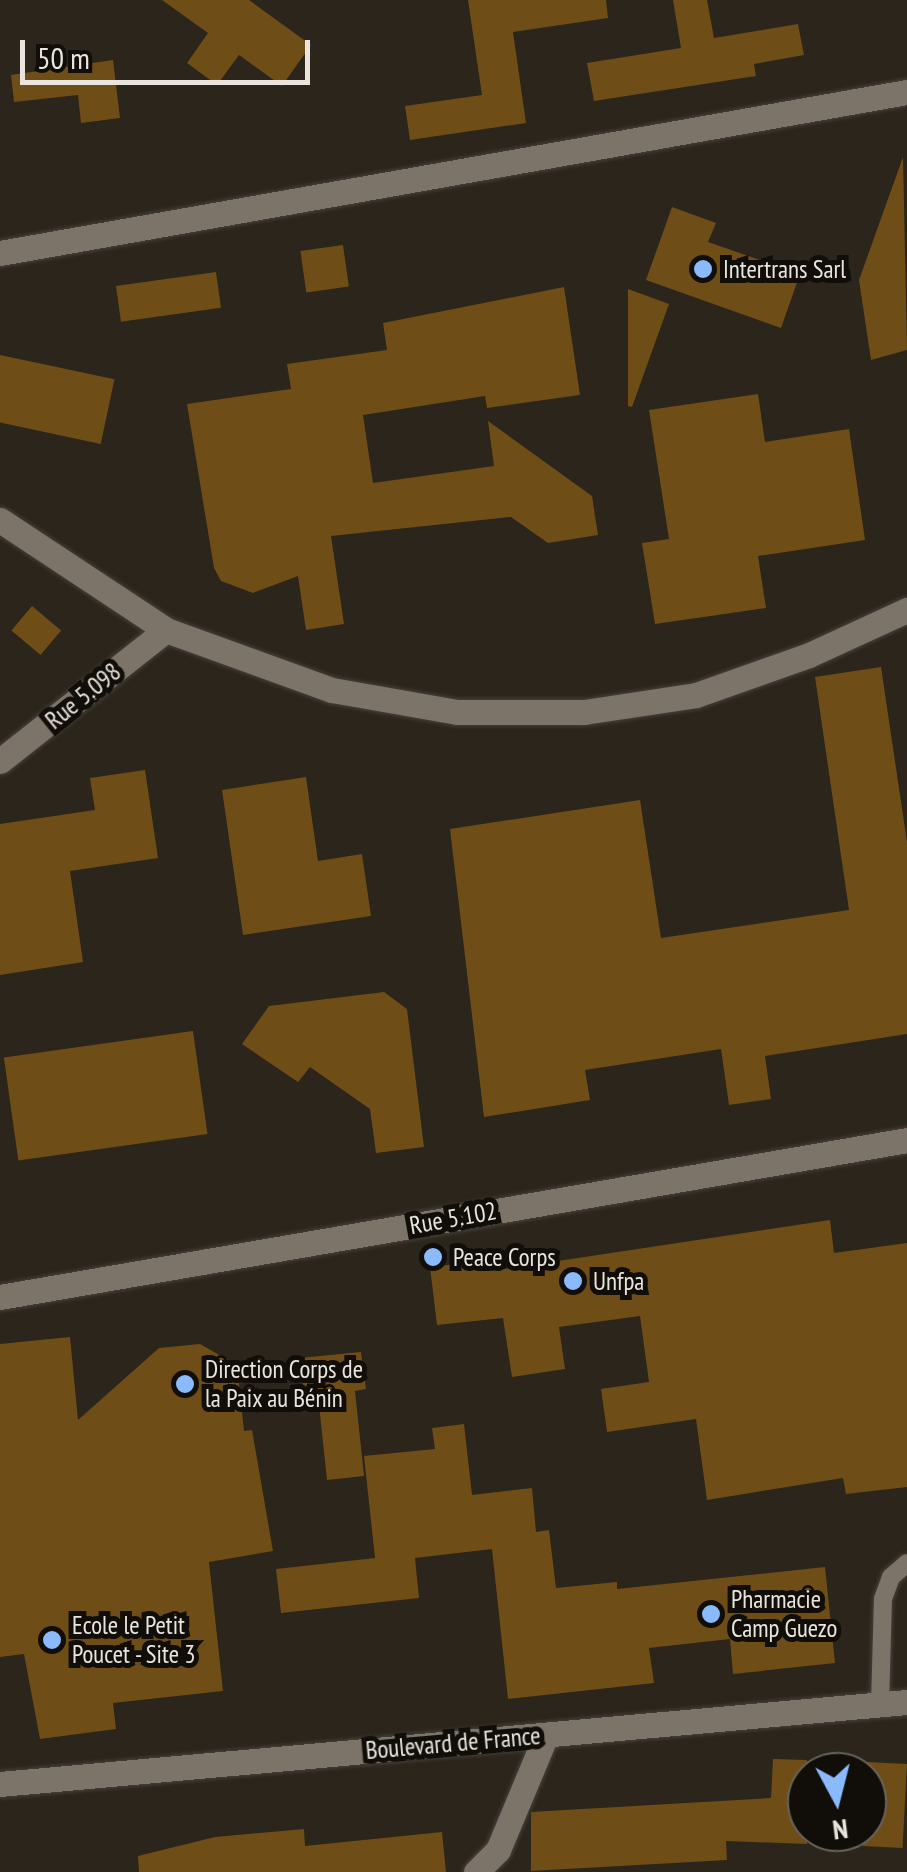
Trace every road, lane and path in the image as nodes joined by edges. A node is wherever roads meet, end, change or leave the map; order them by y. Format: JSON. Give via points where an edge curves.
{"nodes":[{"id":1,"x":907,"y":92,"type":"edge"},
{"id":2,"x":0,"y":253,"type":"edge"},
{"id":3,"x":0,"y":520,"type":"edge"},
{"id":4,"x":907,"y":610,"type":"edge"},
{"id":5,"x":166,"y":630,"type":"junction"},
{"id":6,"x":0,"y":761,"type":"edge"},
{"id":7,"x":907,"y":1140,"type":"edge"},
{"id":8,"x":0,"y":1297,"type":"edge"},
{"id":9,"x":907,"y":1563,"type":"edge"},
{"id":10,"x":907,"y":1702,"type":"edge"},
{"id":11,"x":880,"y":1705,"type":"junction"},
{"id":12,"x":546,"y":1735,"type":"junction"},
{"id":13,"x":0,"y":1784,"type":"edge"},
{"id":14,"x":476,"y":1872,"type":"edge"}],
"edges":[{"from":1,"to":2,"type":"street"},
{"from":3,"to":5,"type":"street"},
{"from":4,"to":5,"type":"street","via":[[809,655],[696,695],[642,707],[524,716],[332,690]]},
{"from":5,"to":6,"type":"street","name":"Rue 5.098"},
{"from":7,"to":8,"type":"street","name":"Rue 5.102"},
{"from":9,"to":11,"type":"lane","via":[[891,1577],[883,1599]]},
{"from":10,"to":11,"type":"street","name":"Boulevard de France"},
{"from":11,"to":12,"type":"street","name":"Boulevard de France"},
{"from":12,"to":13,"type":"street","name":"Boulevard de France"},
{"from":12,"to":14,"type":"street","via":[[498,1850]]}]}
